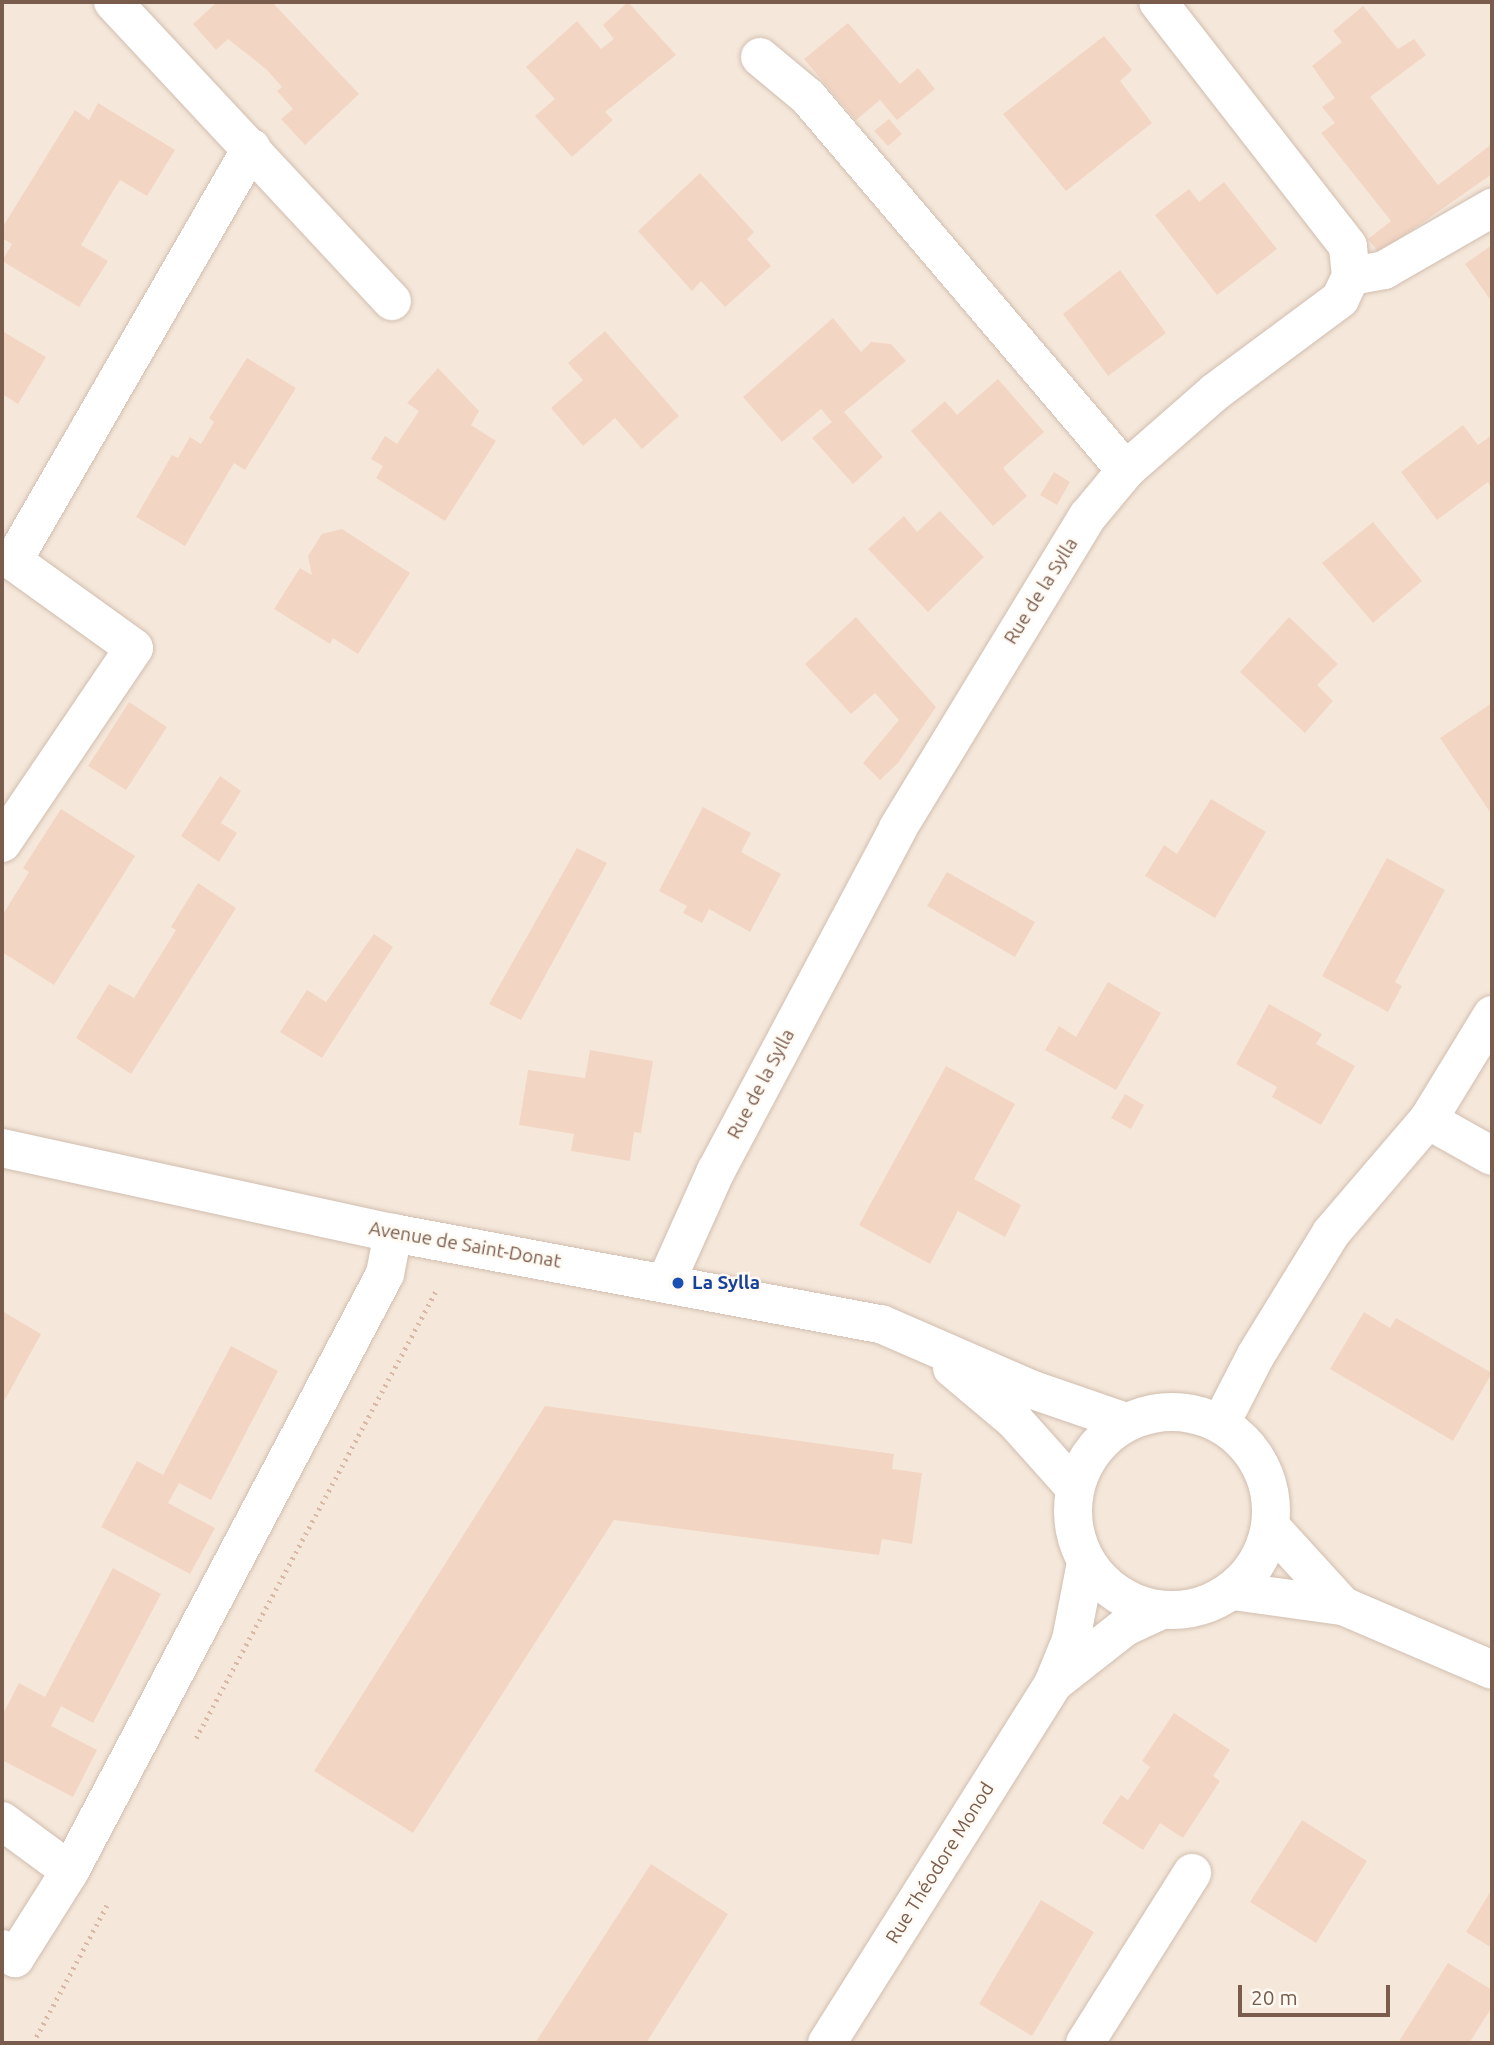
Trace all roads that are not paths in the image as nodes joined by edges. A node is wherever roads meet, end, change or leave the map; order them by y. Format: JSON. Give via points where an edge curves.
{"nodes":[{"id":1,"x":113,"y":2,"type":"edge"},
{"id":2,"x":1158,"y":2,"type":"edge"},
{"id":3,"x":760,"y":57,"type":"dead end"},
{"id":4,"x":251,"y":149,"type":"junction"},
{"id":5,"x":1492,"y":208,"type":"edge"},
{"id":6,"x":1351,"y":276,"type":"junction"},
{"id":7,"x":392,"y":301,"type":"dead end"},
{"id":8,"x":1126,"y":470,"type":"junction"},
{"id":9,"x":2,"y":843,"type":"edge"},
{"id":10,"x":1492,"y":1015,"type":"edge"},
{"id":11,"x":1428,"y":1120,"type":"junction"},
{"id":12,"x":2,"y":1148,"type":"edge"},
{"id":13,"x":1492,"y":1156,"type":"edge"},
{"id":14,"x":393,"y":1233,"type":"junction"},
{"id":15,"x":666,"y":1282,"type":"junction"},
{"id":16,"x":926,"y":1346,"type":"junction"},
{"id":17,"x":1126,"y":1422,"type":"junction"},
{"id":18,"x":1221,"y":1423,"type":"junction"},
{"id":19,"x":1074,"y":1488,"type":"junction"},
{"id":20,"x":1271,"y":1527,"type":"junction"},
{"id":21,"x":1086,"y":1563,"type":"junction"},
{"id":22,"x":1233,"y":1591,"type":"junction"},
{"id":23,"x":1343,"y":1606,"type":"junction"},
{"id":24,"x":1159,"y":1611,"type":"junction"},
{"id":25,"x":1492,"y":1671,"type":"edge"},
{"id":26,"x":1053,"y":1684,"type":"junction"},
{"id":27,"x":2,"y":1821,"type":"edge"},
{"id":28,"x":70,"y":1871,"type":"junction"},
{"id":29,"x":1192,"y":1872,"type":"dead end"},
{"id":30,"x":2,"y":1949,"type":"edge"},
{"id":31,"x":827,"y":2043,"type":"edge"},
{"id":32,"x":1085,"y":2043,"type":"edge"}],
"edges":[{"from":1,"to":4,"type":"street"},
{"from":2,"to":6,"type":"street","via":[[1348,246]]},
{"from":3,"to":8,"type":"street","via":[[808,97]]},
{"from":4,"to":7,"type":"street"},
{"from":4,"to":9,"type":"street","via":[[13,561],[134,648]]},
{"from":5,"to":6,"type":"street","via":[[1384,270]]},
{"from":6,"to":8,"type":"street","name":"Rue de la Sylla","via":[[1340,299],[1215,392]]},
{"from":8,"to":15,"type":"street","name":"Rue de la Sylla","via":[[1088,516],[1037,595],[898,828],[722,1159]]},
{"from":10,"to":11,"type":"street"},
{"from":11,"to":13,"type":"street"},
{"from":11,"to":18,"type":"street","via":[[1331,1233],[1256,1355]]},
{"from":12,"to":14,"type":"street","name":"Avenue de Saint-Donat"},
{"from":14,"to":15,"type":"street","name":"Avenue de Saint-Donat"},
{"from":14,"to":28,"type":"street","via":[[385,1274]]},
{"from":15,"to":16,"type":"street","name":"Avenue de Saint-Donat","via":[[881,1325]]},
{"from":16,"to":17,"type":"street","name":"Avenue de Saint-Donat"},
{"from":16,"to":19,"type":"street","name":"Avenue de Saint-Donat","via":[[1015,1421]]},
{"from":17,"to":18,"type":"street","via":[[1174,1410]]},
{"from":17,"to":19,"type":"street","via":[[1093,1449]]},
{"from":18,"to":20,"type":"street","via":[[1245,1442],[1262,1467],[1272,1496]]},
{"from":19,"to":21,"type":"street","via":[[1073,1527]]},
{"from":20,"to":22,"type":"street","via":[[1258,1562]]},
{"from":20,"to":23,"type":"street"},
{"from":21,"to":24,"type":"street","via":[[1105,1586],[1130,1602]]},
{"from":21,"to":26,"type":"street","name":"Rue Théodore Monod","via":[[1070,1640]]},
{"from":22,"to":23,"type":"street"},
{"from":22,"to":24,"type":"street","via":[[1185,1610]]},
{"from":23,"to":25,"type":"street"},
{"from":24,"to":26,"type":"street","name":"Rue Théodore Monod","via":[[1125,1628]]},
{"from":26,"to":31,"type":"street","name":"Rue Théodore Monod"},
{"from":27,"to":28,"type":"street"},
{"from":28,"to":30,"type":"street","via":[[15,1958]]},
{"from":29,"to":32,"type":"street"}]}
